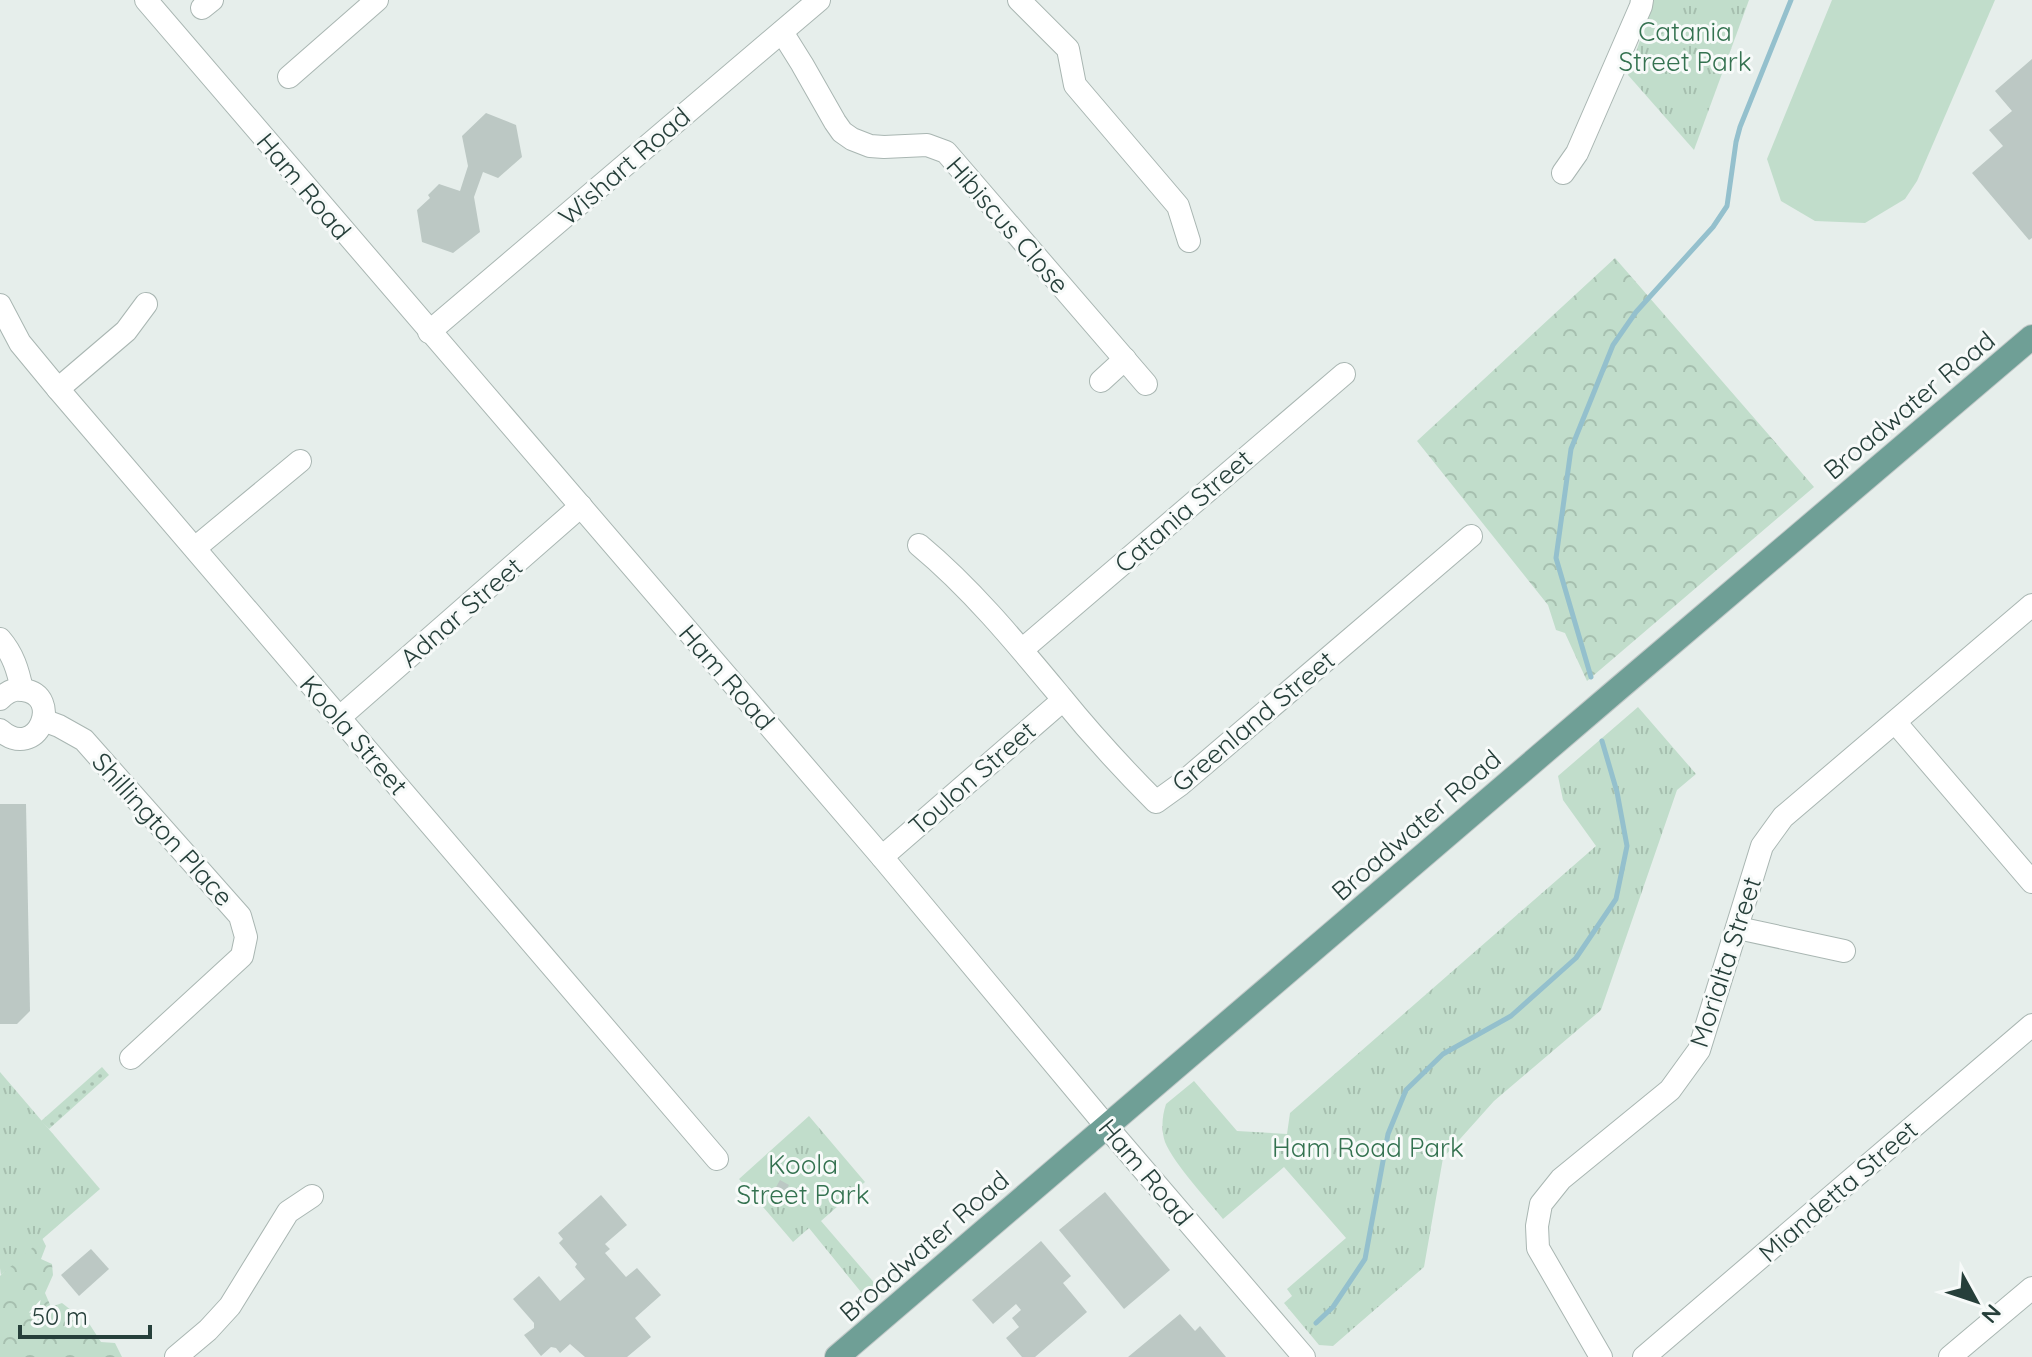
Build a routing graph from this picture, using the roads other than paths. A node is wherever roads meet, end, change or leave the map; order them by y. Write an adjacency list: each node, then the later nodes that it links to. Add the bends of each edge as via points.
1 (146, 0): 12 (street, Ham Road)
2 (377, 0): 7 (street)
3 (819, 0): 6 (street, Wishart Road)
4 (1019, 0): 9 (street, via 1068,49 1075,85 1178,206)
5 (1642, 0): 8 (street, via 1577,153)
6 (782, 32): 12 (street, Wishart Road); 14 (street, Hibiscus Close, via 842,132 870,146 927,145 946,152)
7 (289, 77)
8 (1563, 173)
9 (1189, 241)
10 (146, 304): 18 (street, via 126,331)
11 (0, 305): 18 (street, Koola Street, via 20,343)
12 (429, 332): 20 (street, Ham Road)
13 (2032, 337): 40 (main road, Broadwater Road)
14 (1125, 359): 16 (street); 17 (street, Hibiscus Close)
15 (1344, 374): 26 (street, Catania Street)
16 (1101, 381)
17 (1146, 384)
18 (58, 389): 23 (street, Koola Street)
19 (300, 461): 23 (street)
20 (581, 506): 30 (street, Adnar Street); 34 (street, Ham Road)
21 (1471, 536): 29 (street, Greenland Street, via 1156,802)
22 (919, 545): 26 (street, Greenland Street)
23 (195, 548): 30 (street, Koola Street)
24 (2032, 605): 32 (street, Morialta Street)
25 (0, 639): 27 (street, via 17,667)
26 (1023, 649): 29 (street, Greenland Street)
27 (22, 690): 28 (street); 31 (street, via 40,700)
28 (0, 699)
29 (1063, 700): 34 (street, Toulon Street)
30 (340, 717): 41 (street, Koola Street)
31 (43, 720): 33 (street, via 27,738 11,738); 39 (street, Shillington Place, via 84,740 240,916 246,937 242,956)
32 (1895, 722): 35 (street); 36 (street, Morialta Street, via 1783,817 1762,846)
33 (0, 730)
34 (882, 857): 40 (street, Ham Road)
35 (2028, 869)
36 (1738, 928): 37 (street); 47 (street, Morialta Street, via 1699,1050 1670,1090 1561,1179 1541,1204 1538,1248)
37 (1844, 951)
38 (2032, 1025): 48 (street, Miandetta Street)
39 (131, 1058)
40 (1107, 1127): 45 (main road, Broadwater Road); 46 (street, Ham Road)
41 (717, 1159)
42 (312, 1196): 44 (street, via 288,1212 230,1306)
43 (2032, 1288): 49 (street)
44 (176, 1357)
45 (837, 1357)
46 (1304, 1357)
47 (1601, 1357)
48 (1644, 1357)
49 (1950, 1357)

